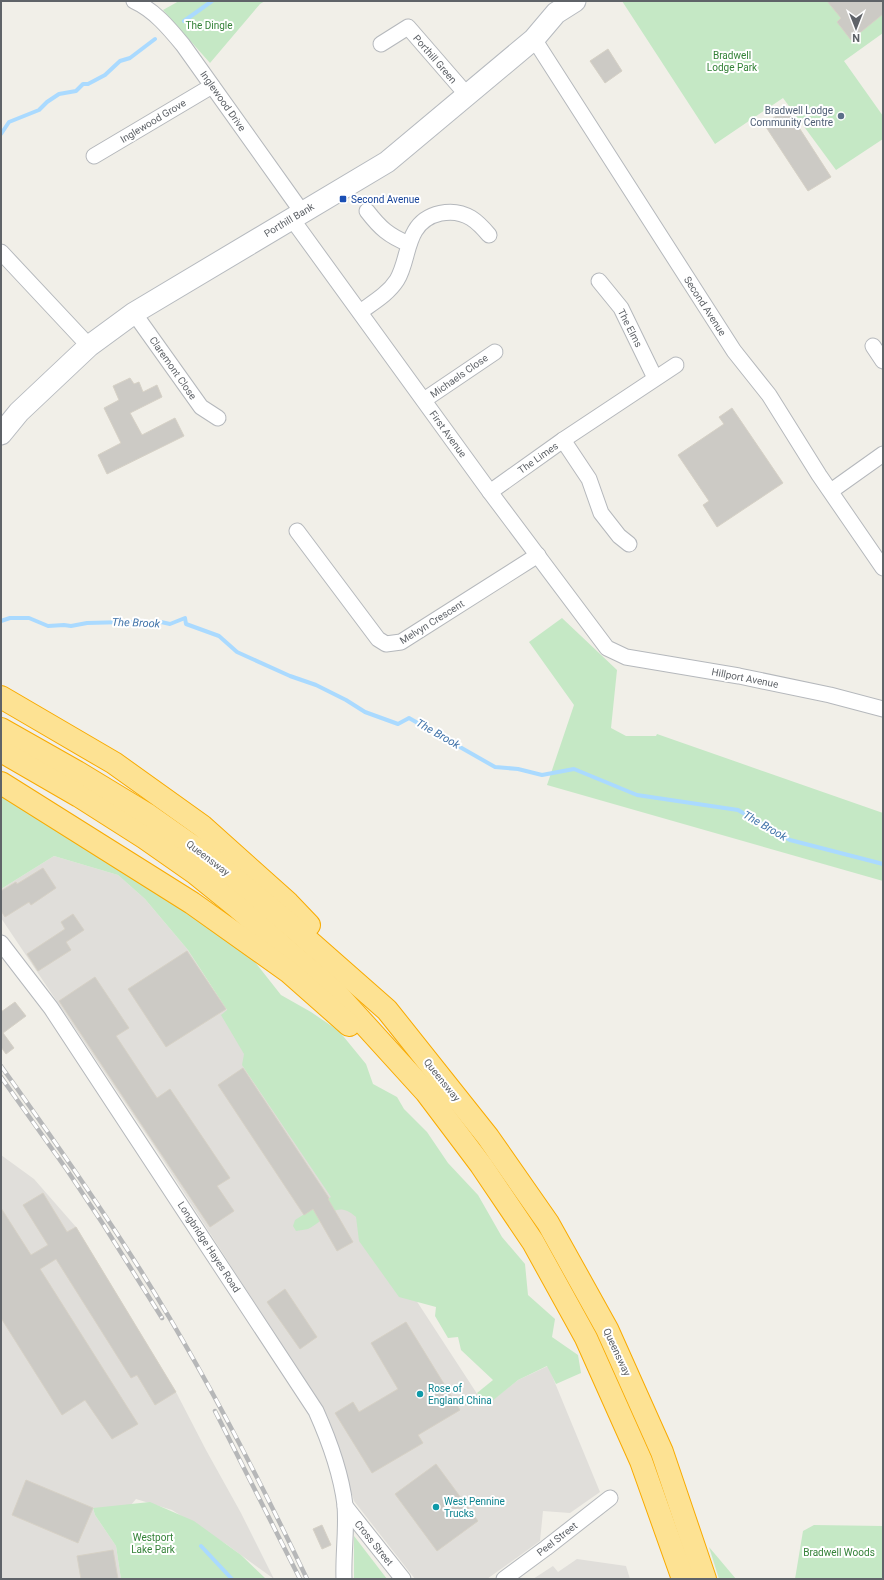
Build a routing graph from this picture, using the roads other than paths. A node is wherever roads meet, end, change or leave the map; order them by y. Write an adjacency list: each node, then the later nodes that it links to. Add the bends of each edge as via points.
1 (134, 1): 5 (street, Inglewood Drive, via 165,24)
2 (575, 1): 3 (main road, Porthill Bank, via 556,14)
3 (534, 39): 6 (main road, Porthill Bank); 27 (street, Second Avenue, via 734,351 769,395)
4 (381, 44): 6 (street, Porthill Green, via 408,27)
5 (212, 86): 7 (street, Inglewood Grove); 9 (street, Inglewood Drive)
6 (467, 95): 9 (main road, Porthill Bank, via 387,162)
7 (94, 156)
8 (367, 210): 11 (street, via 377,225 388,234)
9 (297, 215): 14 (street, First Avenue); 15 (main road, Porthill Bank)
10 (490, 235): 11 (street, via 471,218 460,213 447,212 433,215 423,221 415,230)
11 (409, 244): 14 (street, via 398,278 389,290)
12 (1, 252): 16 (street)
13 (599, 281): 21 (street, The Elms, via 621,308)
14 (360, 312): 22 (street, First Avenue)
15 (134, 313): 16 (main road, Porthill Bank); 23 (street, Claremont Close, via 201,407)
16 (89, 346): 24 (main road, Porthill Bank, via 13,418)
17 (873, 346): 19 (street)
18 (494, 352): 22 (street, Michaels Close)
19 (883, 361)
20 (676, 364): 21 (street)
21 (655, 378): 25 (street)
22 (424, 400): 28 (street, First Avenue)
23 (218, 418)
24 (1, 434)
25 (563, 440): 28 (street, The Limes); 30 (street, The Limes, via 589,479 601,514)
26 (883, 454): 27 (street)
27 (831, 491): 32 (street, Second Avenue)
28 (490, 492): 31 (street, First Avenue)
29 (297, 531): 31 (street, Melvyn Crescent, via 378,639 386,644 401,642)
30 (629, 544)
31 (538, 555): 33 (street, First Avenue)
32 (883, 568)
33 (607, 648): 35 (street, Hillport Avenue, via 626,657 746,678)
34 (1, 697): 40 (highway, via 114,763 202,826 288,903)
35 (883, 709)
36 (1, 729): 40 (highway, Queensway, via 148,815 212,860 295,928)
37 (1, 751): 41 (highway, Queensway, via 79,796 195,873 336,993)
38 (1, 783): 41 (highway, via 192,903 251,944 289,972)
39 (1, 943): 43 (street, Longbridge Hayes Road, via 51,1008 316,1411 327,1436)
40 (387, 1010): 48 (highway, Queensway, via 488,1137 548,1223 607,1329 662,1452)
41 (426, 1092): 47 (highway, Queensway, via 481,1165 533,1242 586,1338 641,1461)
42 (610, 1498): 46 (street, Peel Street)
43 (345, 1506): 44 (street, Longbridge Hayes Road); 45 (street, Cross Street)
44 (344, 1579)
45 (403, 1579)
46 (504, 1579)
47 (682, 1579)
48 (706, 1579)

